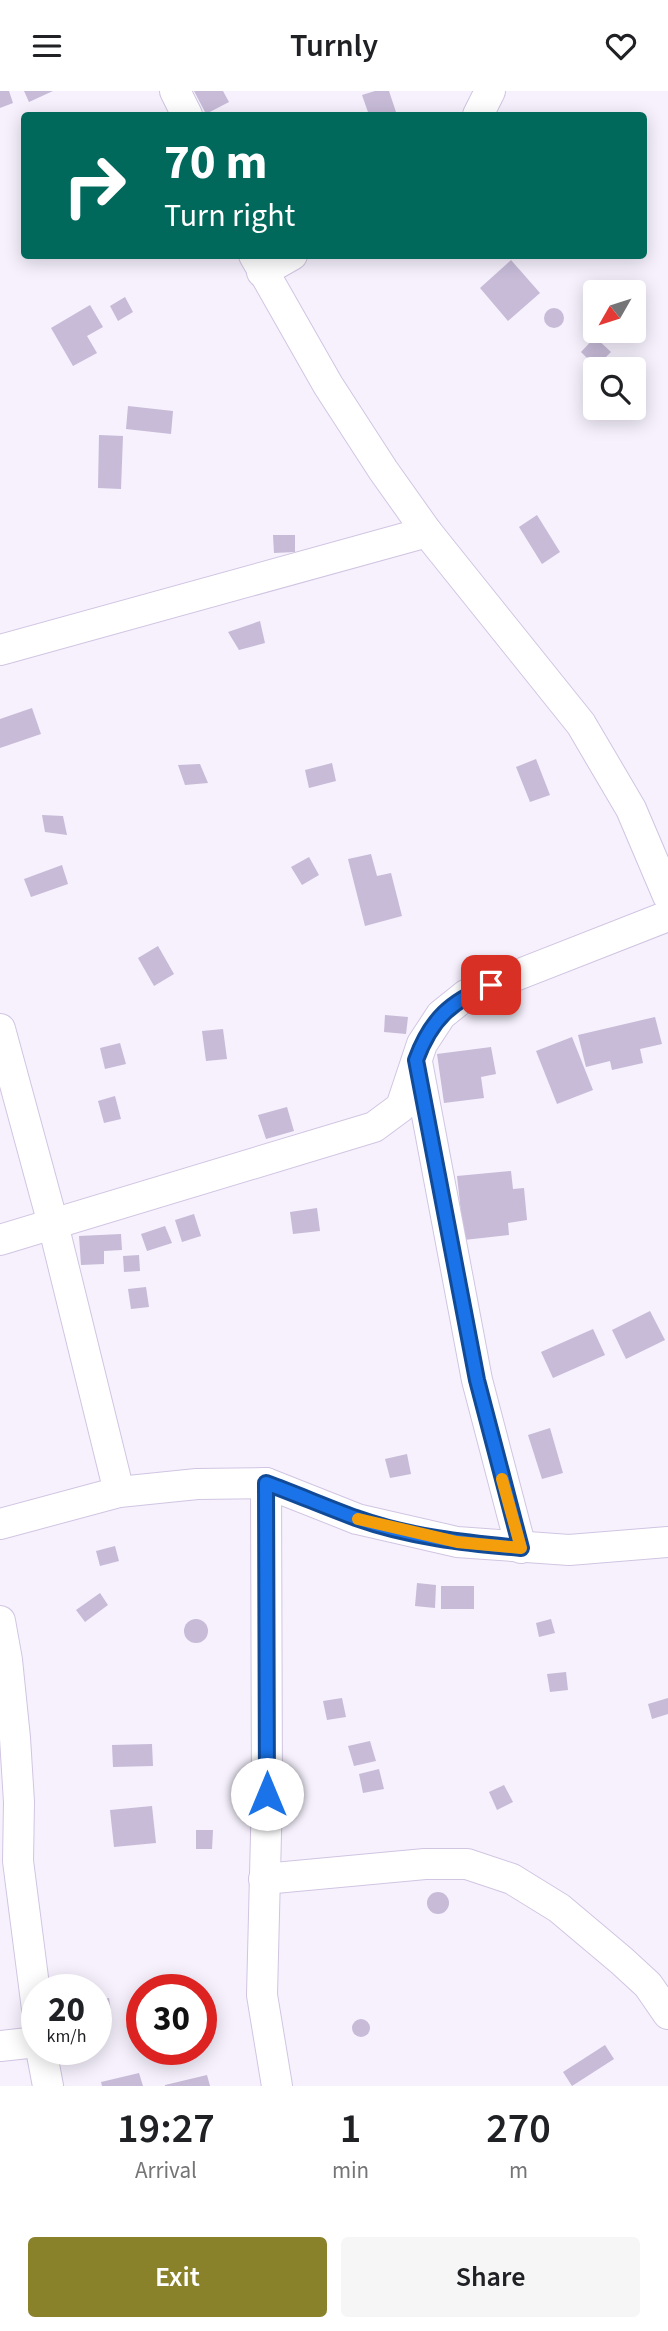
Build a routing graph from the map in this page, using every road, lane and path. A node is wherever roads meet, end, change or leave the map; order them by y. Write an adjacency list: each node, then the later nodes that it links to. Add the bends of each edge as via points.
1 (175, 91): 3 (street)
2 (490, 91): 4 (street)
3 (186, 112)
4 (480, 112)
5 (277, 259): 6 (street)
6 (258, 264): 7 (street, via 328,385)
7 (427, 532): 8 (street); 9 (street, via 581,724 631,809)
8 (0, 650)
9 (668, 896)
10 (668, 916): 12 (street, via 466,995 441,1015)
11 (0, 1029): 13 (street)
12 (416, 1060): 13 (street, via 401,1107 374,1127); 19 (street, via 477,1380)
13 (53, 1223): 14 (street); 16 (street)
14 (0, 1240)
15 (266, 1483): 16 (street); 19 (street, via 399,1531); 21 (street)
16 (119, 1492): 17 (street)
17 (0, 1524)
18 (668, 1542): 19 (street, via 569,1550)
19 (521, 1548)
20 (0, 1621): 22 (street, via 15,1738 18,1861)
21 (264, 1879): 23 (street, via 467,1864 512,1879 559,1907 622,1961 648,1985); 28 (street, via 262,1995)
22 (33, 1974)
23 (668, 2014)
24 (21, 2044): 25 (street)
25 (0, 2046)
26 (44, 2065): 27 (street)
27 (48, 2086)
28 (277, 2086)

